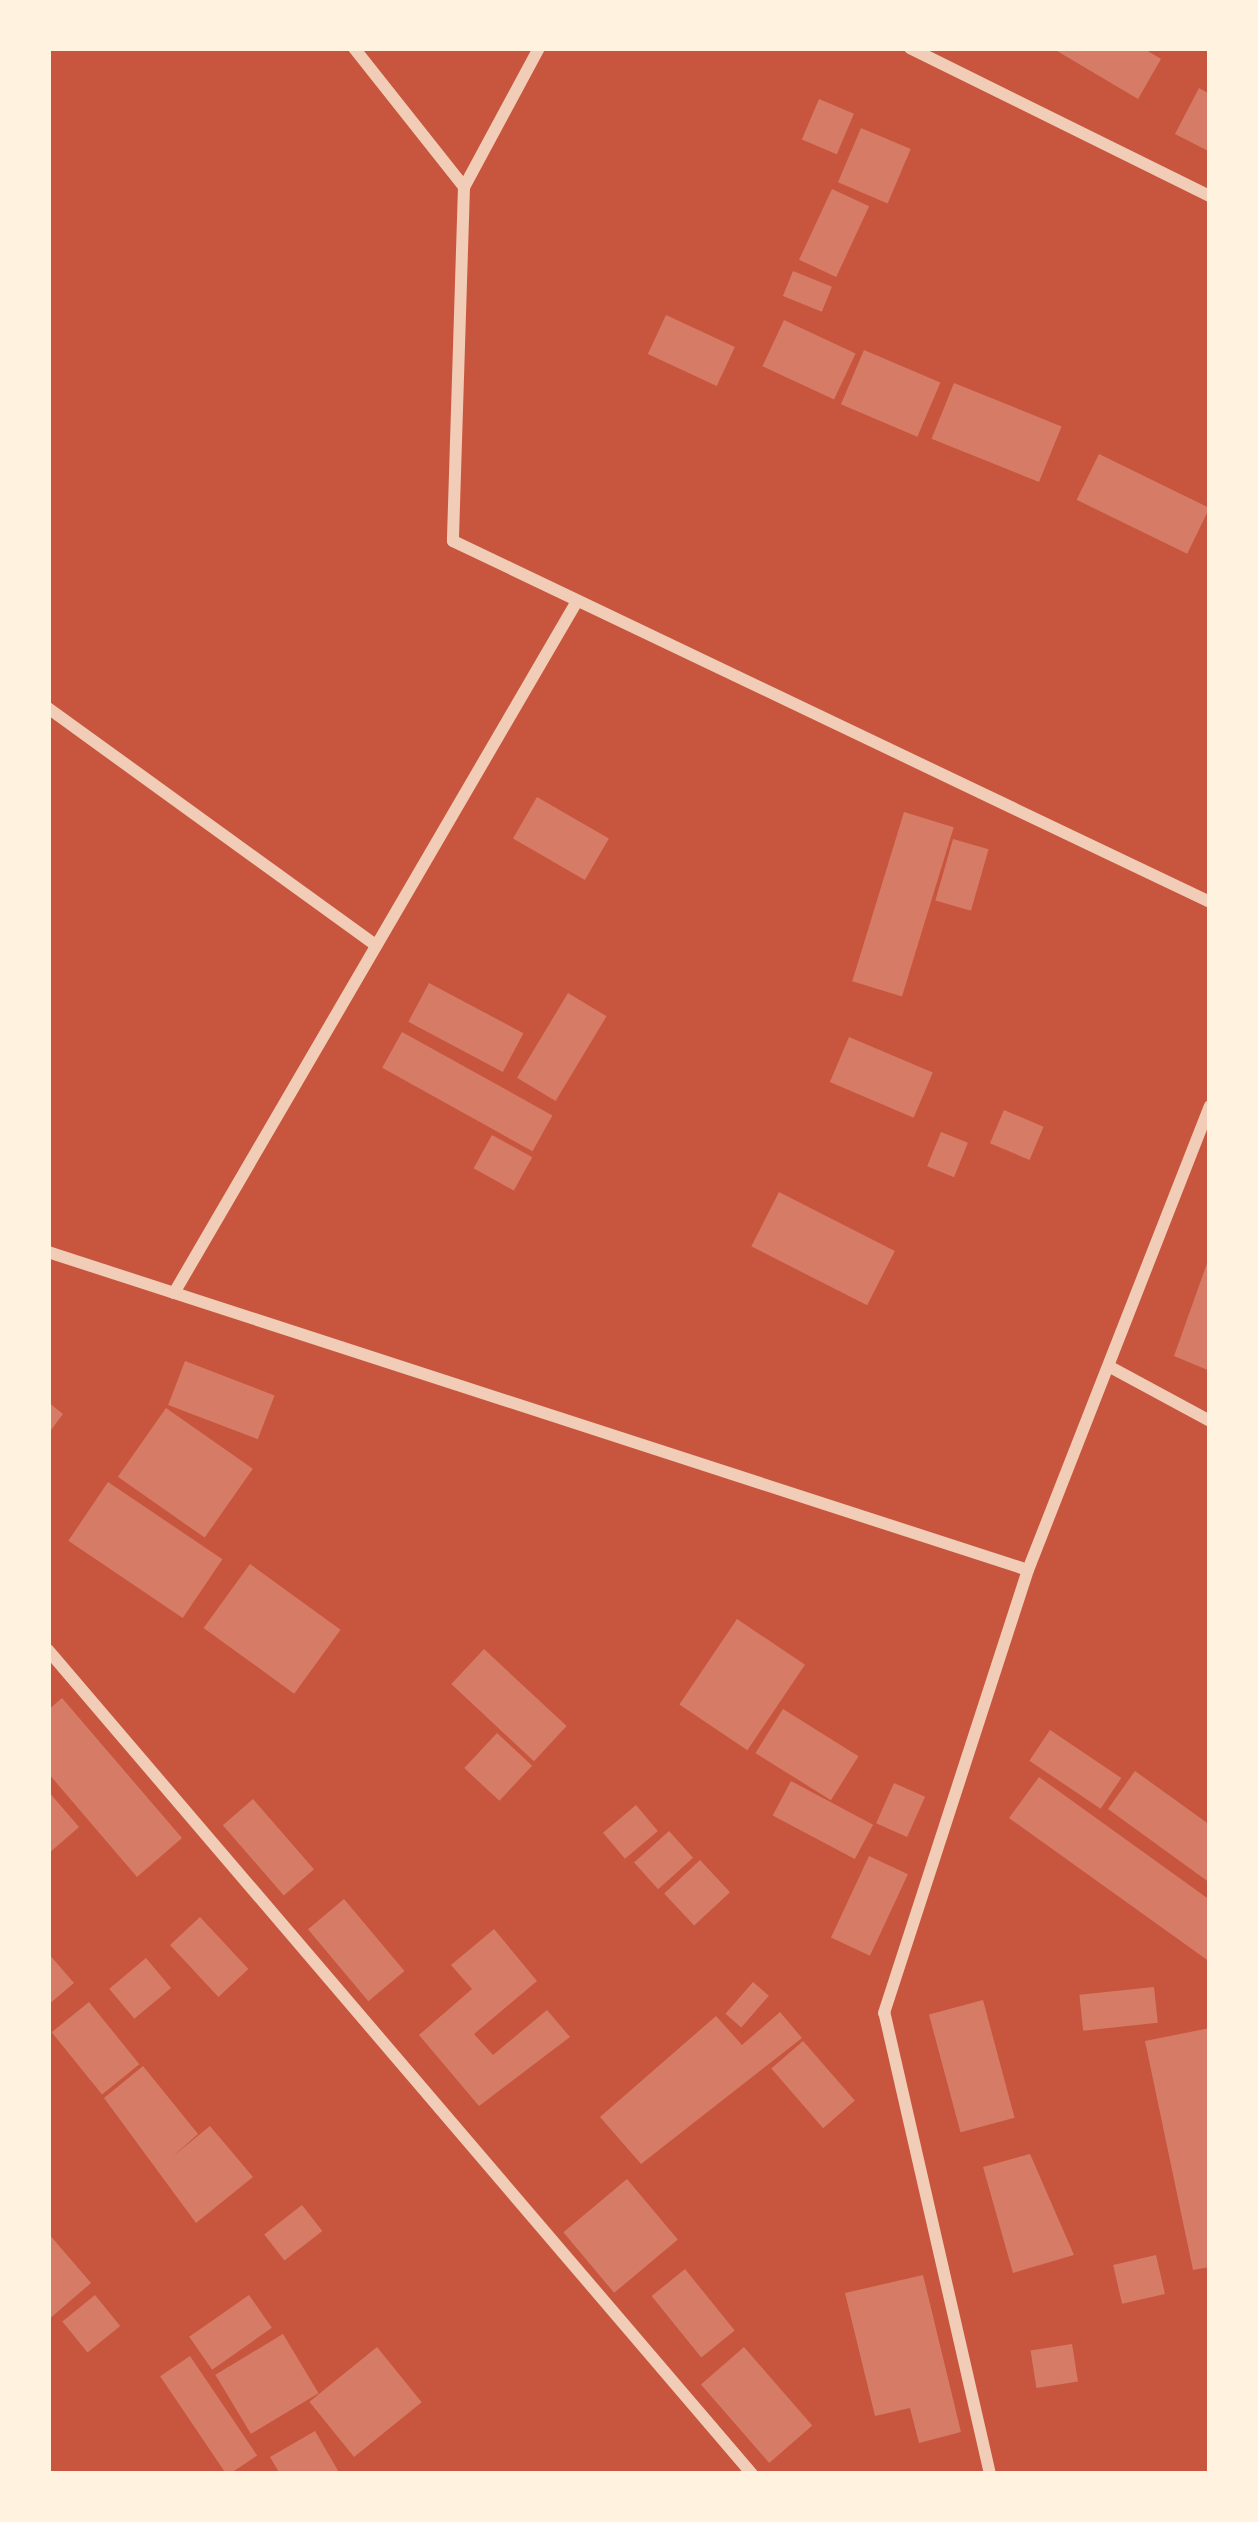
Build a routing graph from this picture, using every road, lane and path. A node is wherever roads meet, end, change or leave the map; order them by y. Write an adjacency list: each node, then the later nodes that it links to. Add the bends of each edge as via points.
1 (354, 48): 4 (street)
2 (539, 48): 4 (street)
3 (910, 48): 5 (street)
4 (464, 187): 6 (street, via 453,542)
5 (1210, 196)
6 (577, 601): 8 (street); 9 (street)
7 (48, 708): 9 (street)
8 (1210, 902)
9 (376, 945): 12 (street)
10 (1210, 1106): 13 (street)
11 (48, 1252): 12 (street)
12 (174, 1293): 15 (street)
13 (1112, 1368): 14 (street); 15 (street)
14 (1210, 1421)
15 (1028, 1570): 18 (street, via 884,2013)
16 (48, 1650): 17 (street)
17 (752, 2474)
18 (990, 2474)

